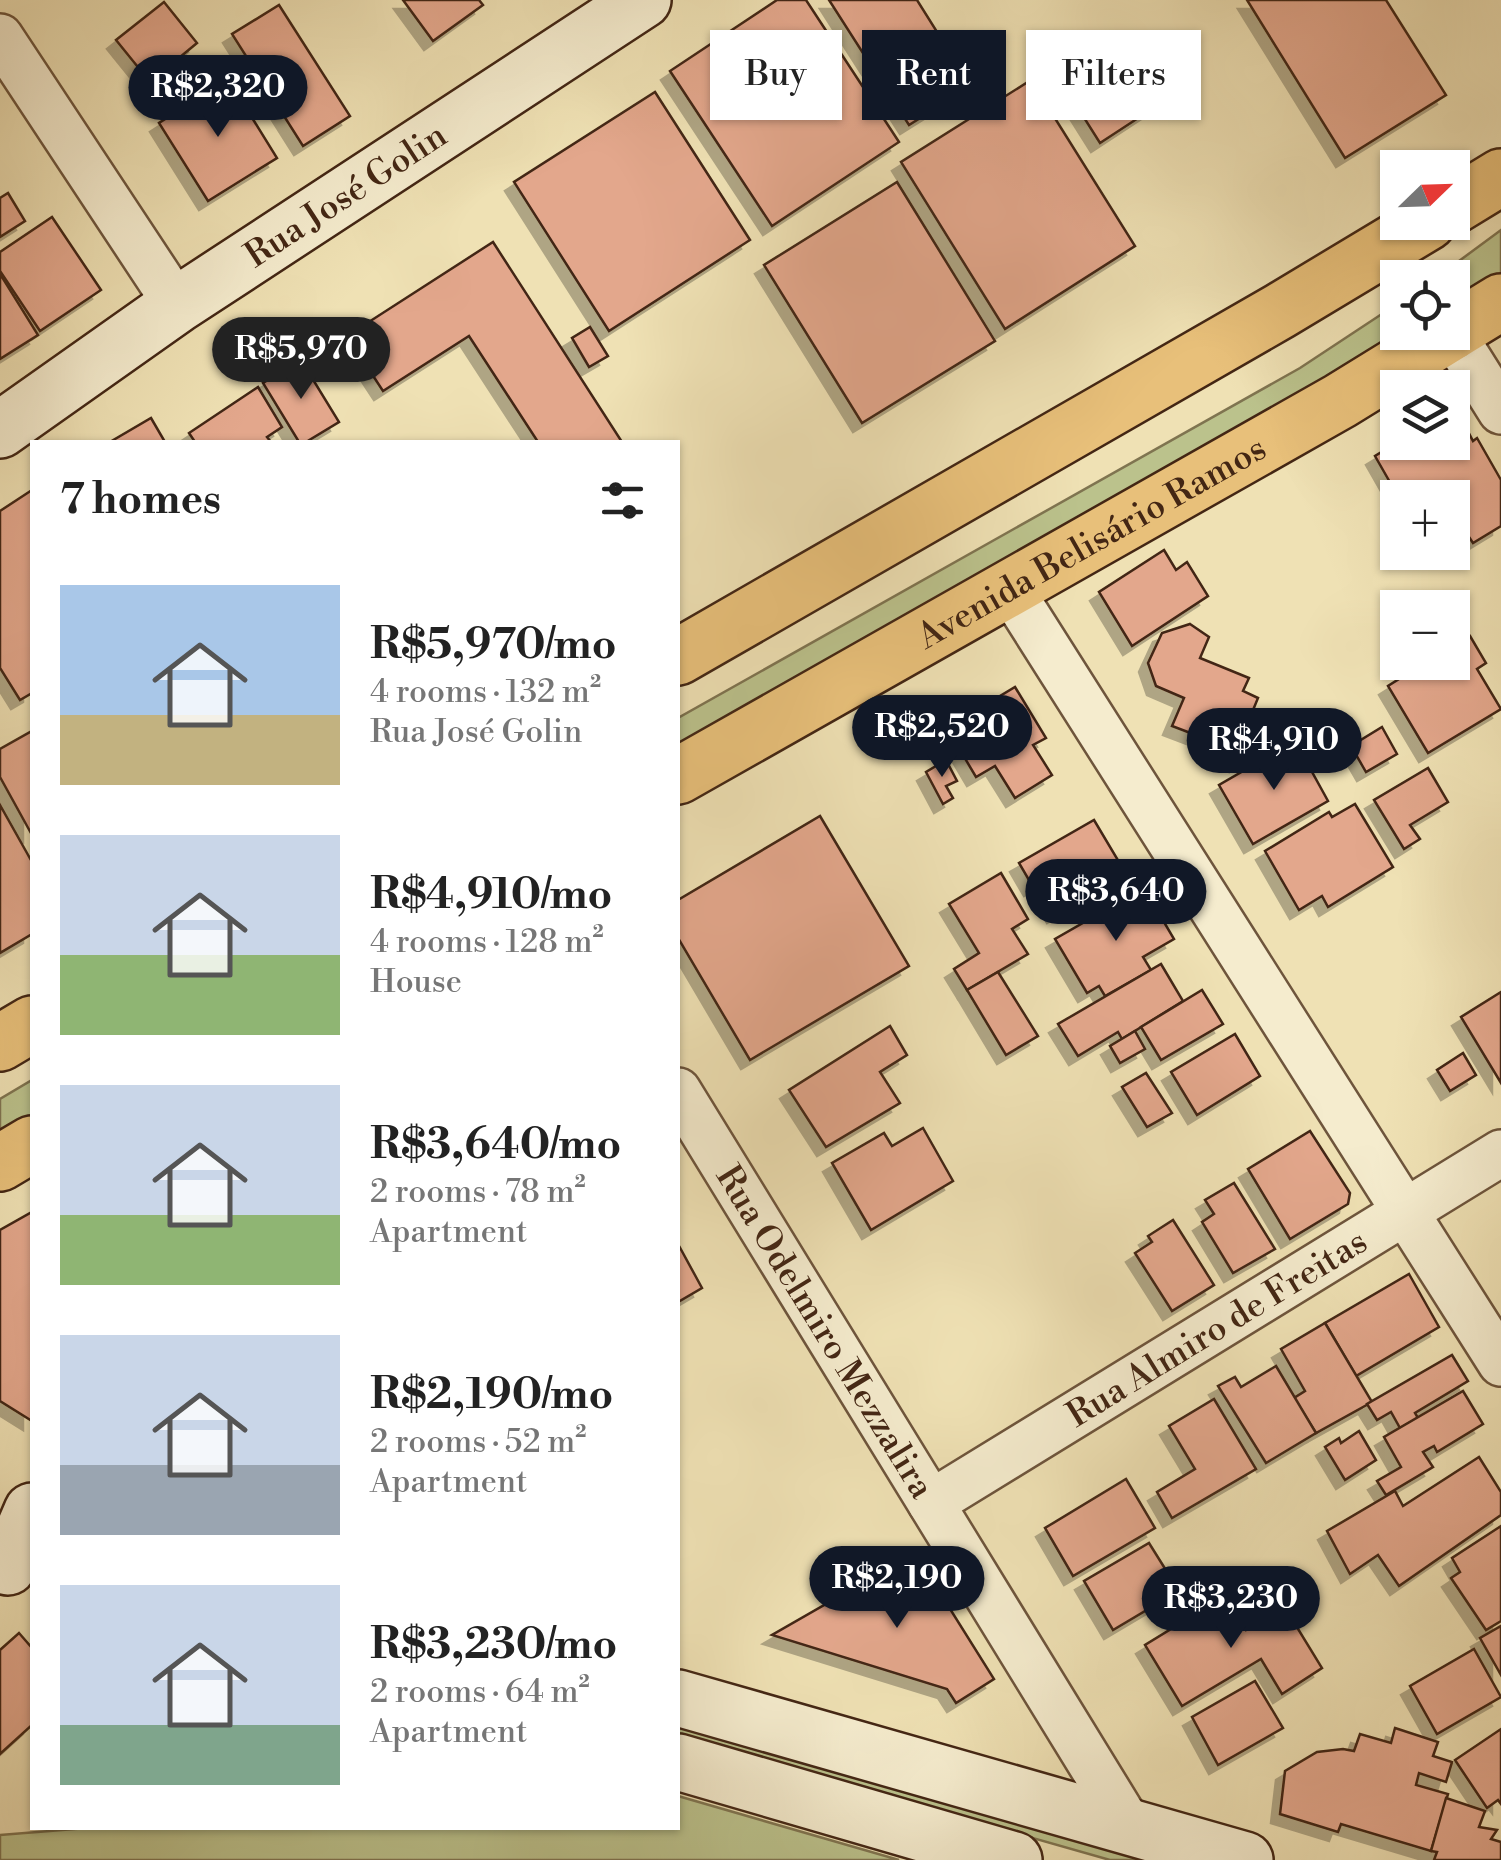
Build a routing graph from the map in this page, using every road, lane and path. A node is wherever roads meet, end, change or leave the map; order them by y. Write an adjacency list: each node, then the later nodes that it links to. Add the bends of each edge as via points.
1 (643, 0): 7 (main road, Rua José Golin)
2 (0, 37): 7 (street)
3 (1501, 177): 4 (main road)
4 (1470, 196)
5 (1398, 240): 14 (main road)
6 (1501, 302): 8 (main road, Avenida Belisário Ramos)
7 (177, 305): 12 (main road, Rua José Golin)
8 (1470, 321)
9 (1423, 350): 13 (main road, Avenida Belisário Ramos)
10 (1463, 350): 11 (street)
11 (1501, 411)
12 (0, 430)
13 (1010, 589): 15 (main road, Avenida Belisário Ramos); 22 (street)
14 (680, 655)
15 (680, 775)
16 (30, 1025): 17 (main road)
17 (0, 1043)
18 (680, 1094): 25 (street, Rua Odelmiro Mezzalira)
19 (30, 1145): 21 (main road)
20 (1501, 1153): 22 (street, Rua Almiro de Freitas)
21 (0, 1163)
22 (1406, 1212): 23 (street); 25 (street, Rua Almiro de Freitas)
23 (1501, 1362)
24 (0, 1500): 26 (main road)
25 (931, 1504): 31 (street, Rua Odelmiro Mezzalira)
26 (30, 1510)
27 (30, 1517): 28 (main road)
28 (14, 1569)
29 (680, 1699): 31 (main road)
30 (680, 1763): 32 (main road)
31 (1130, 1829): 33 (main road)
32 (1014, 1860)
33 (1245, 1860)

